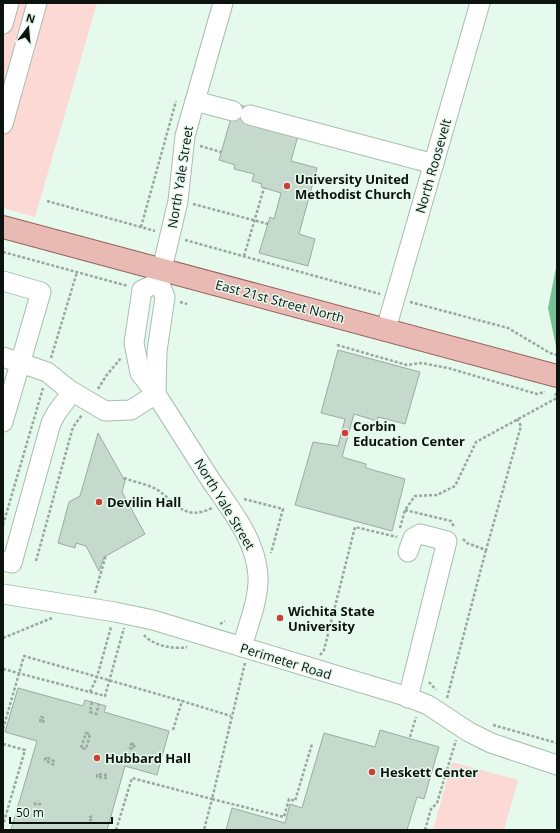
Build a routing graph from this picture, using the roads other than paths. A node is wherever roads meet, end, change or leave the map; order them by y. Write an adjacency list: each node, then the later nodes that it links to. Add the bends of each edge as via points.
1 (9, 3): 5 (street)
2 (37, 3): 7 (street)
3 (224, 3): 6 (street, North Yale Street)
4 (480, 3): 8 (street, North Roosevelt)
5 (3, 24)
6 (195, 101): 8 (street); 10 (street, North Yale Street, via 185,136 178,201)
7 (3, 124)
8 (434, 164): 12 (street, North Roosevelt)
9 (3, 227): 10 (main road, East 21st Street North)
10 (161, 276): 12 (main road, East 21st Street North); 16 (street, North Yale Street, via 142,290 134,343 140,373)
11 (3, 281): 13 (street, via 41,292)
12 (386, 329): 14 (main road, East 21st Street North)
13 (12, 359): 15 (street, via 47,372); 17 (street)
14 (556, 389)
15 (72, 392): 16 (street, via 105,411 131,410); 19 (street, via 51,423 12,563)
16 (156, 394): 21 (street, North Yale Street, via 244,530 255,555 258,577)
17 (3, 422)
18 (408, 552): 22 (street, via 413,538 420,534 447,541)
19 (3, 561)
20 (3, 594): 21 (street, Perimeter Road, via 153,620)
21 (244, 654): 22 (street, Perimeter Road)
22 (408, 698): 23 (street, Perimeter Road, via 428,705 462,728 491,743)
23 (557, 765)

